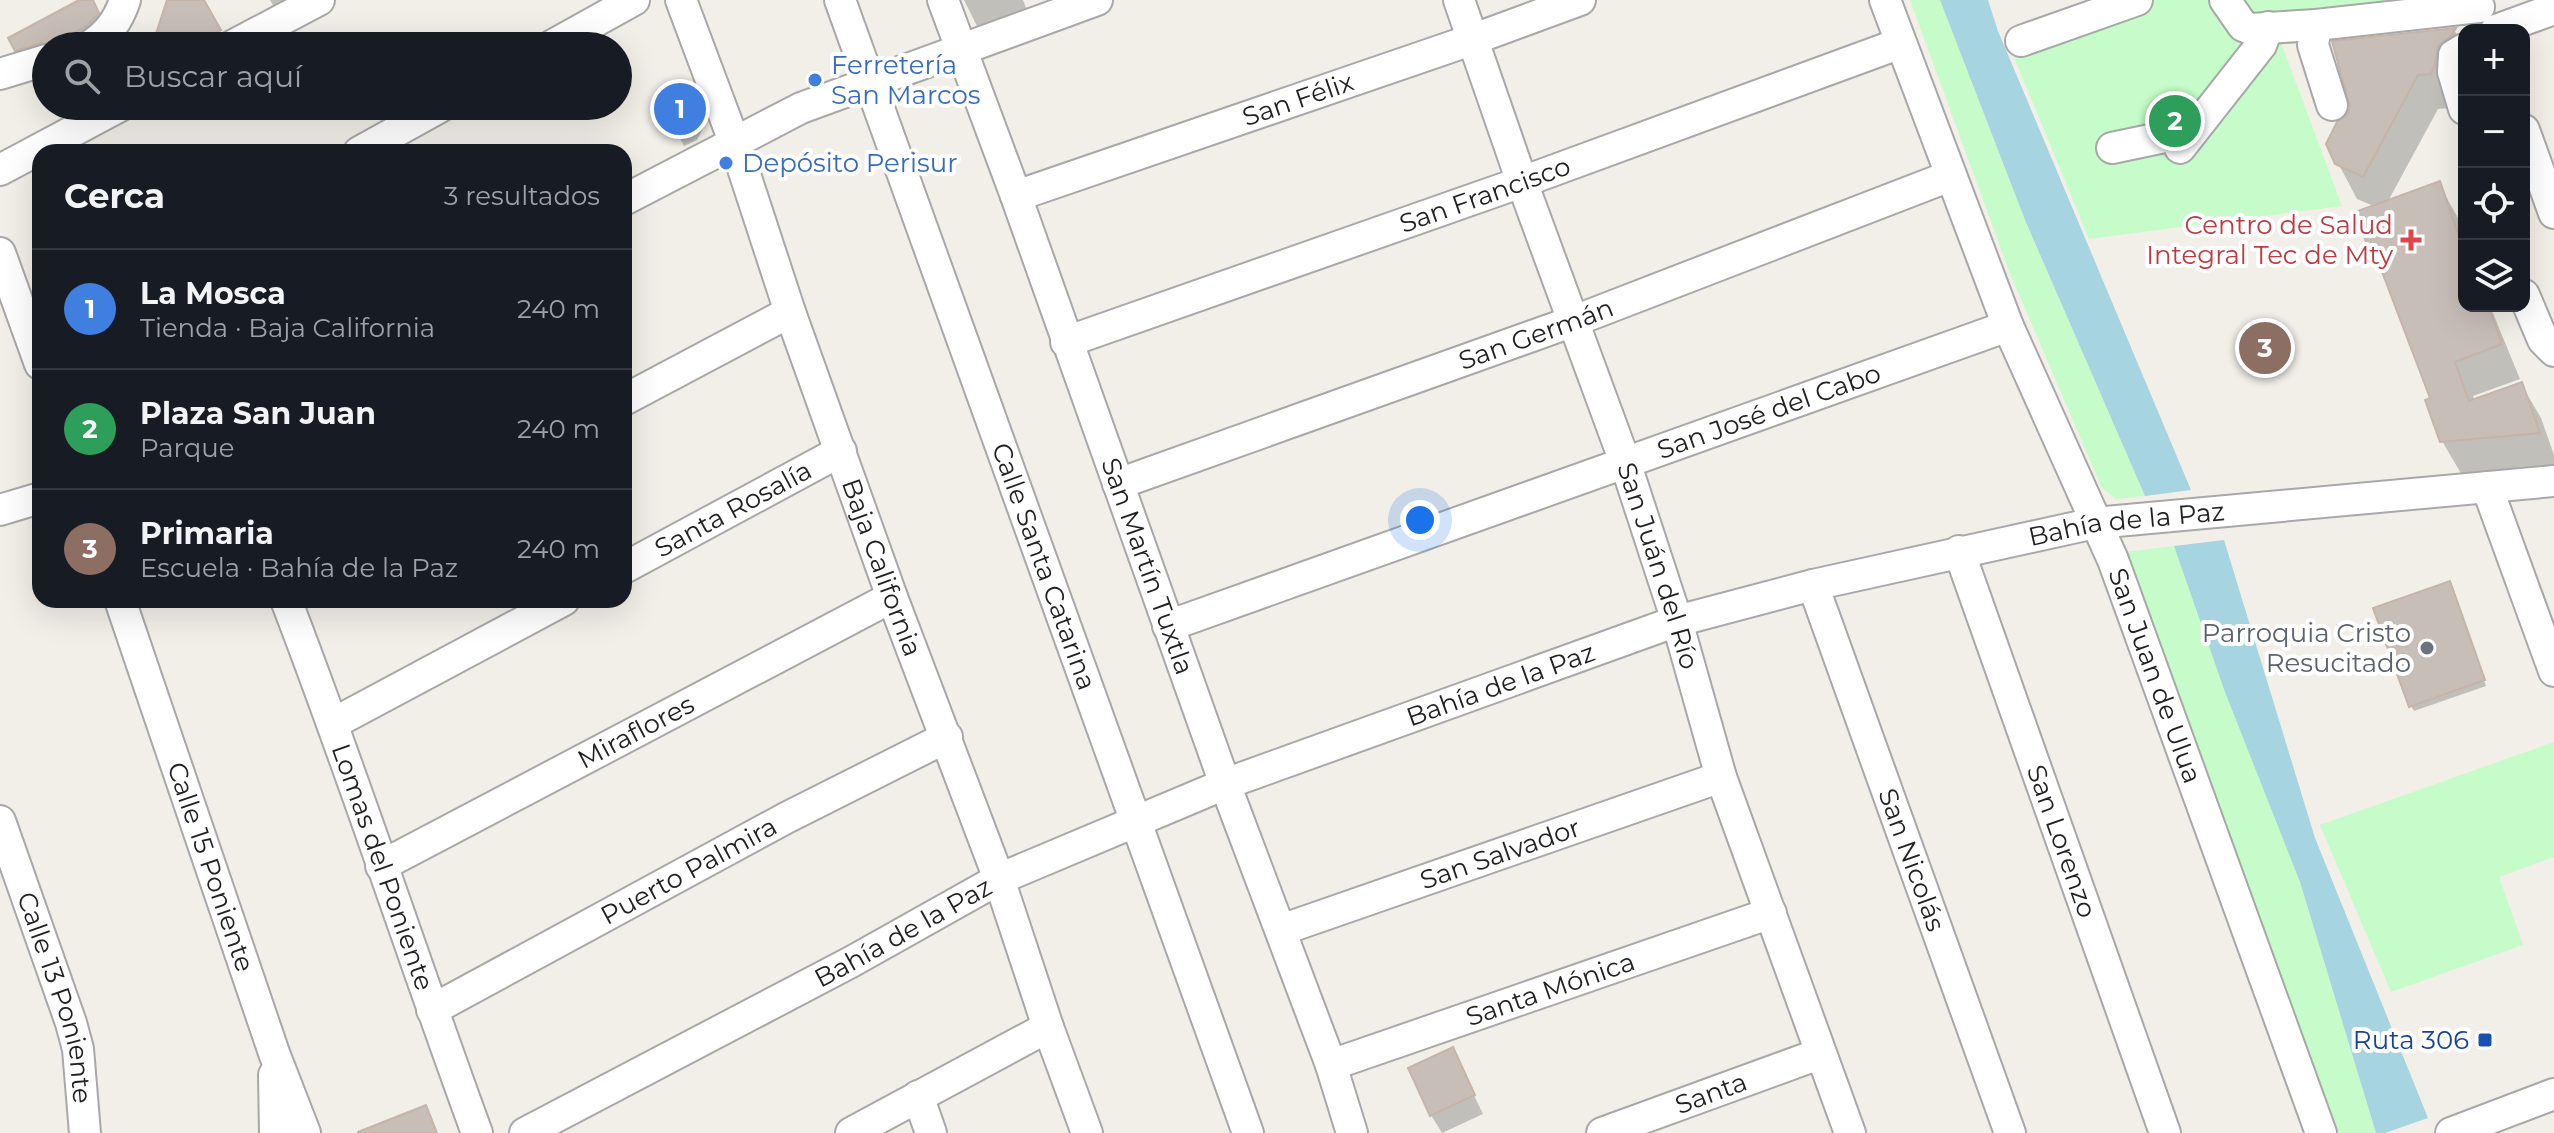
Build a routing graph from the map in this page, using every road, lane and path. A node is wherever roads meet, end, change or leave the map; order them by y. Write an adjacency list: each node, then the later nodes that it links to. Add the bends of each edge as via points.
1 (125, 0): 18 (street)
2 (319, 0): 19 (street)
3 (634, 0): 20 (street)
4 (681, 0): 36 (street, Baja California)
5 (840, 0): 28 (street, Calle Santa Catarina)
6 (943, 0): 24 (street, San Martín Tuxtla)
7 (1097, 0): 24 (street)
8 (1459, 0): 21 (street, San Juán del Río)
9 (1580, 0): 21 (street, San Félix)
10 (1885, 0): 23 (street, San Juan de Ulua)
11 (2137, 0): 22 (street)
12 (2225, 0): 15 (street, via 2243,26)
13 (2554, 9): 16 (street)
14 (2364, 10): 16 (street); 17 (street)
15 (2279, 18): 17 (street); 37 (street, via 2187,140)
16 (2485, 18)
17 (2316, 25): 30 (street, via 2313,45)
18 (109, 32)
19 (258, 32)
20 (576, 32)
21 (1474, 39): 42 (street, San Juán del Río); 44 (street, San Félix)
22 (2021, 41)
23 (1901, 43): 41 (street, San Juan de Ulua); 42 (street, San Francisco)
24 (960, 48): 28 (street); 44 (street, San Martín Tuxtla)
25 (2458, 55): 29 (street, via 2453,72)
26 (32, 62): 27 (street)
27 (2, 67)
28 (871, 83): 36 (street, via 801,108); 78 (street, Calle Santa Catarina)
29 (2458, 89)
30 (2332, 105)
31 (94, 120): 34 (street)
32 (417, 120): 35 (street)
33 (2530, 141): 40 (street)
34 (49, 144)
35 (373, 144)
36 (735, 144): 43 (street); 47 (street, Baja California)
37 (2112, 148)
38 (32, 153): 39 (street)
39 (0, 170)
40 (2547, 171): 45 (street)
41 (1950, 176): 50 (street, San Germán); 51 (street, San Juan de Ulua)
42 (1522, 182): 50 (street, San Juán del Río); 52 (street, San Francisco)
43 (632, 196)
44 (1016, 196): 52 (street, San Martín Tuxtla)
45 (2554, 213)
46 (0, 253): 49 (street)
47 (790, 312): 54 (street); 55 (street, Baja California)
48 (2537, 312): 53 (street, via 2543,340)
49 (32, 320)
50 (1574, 321): 56 (street, San Juán del Río); 58 (street, San Germán)
51 (2008, 326): 56 (street, San José del Cabo); 62 (street, San Juan de Ulua)
52 (1066, 342): 58 (street, San Martín Tuxtla)
53 (2554, 351)
54 (632, 396)
55 (841, 451): 64 (street, Santa Rosalía); 66 (street, Baja California)
56 (1625, 462): 70 (street, San Juán del Río); 71 (street, San José del Cabo)
57 (2554, 481): 59 (street, Bahía de la Paz)
58 (1118, 484): 71 (street, San Martín Tuxtla)
59 (2487, 487): 62 (street, Bahía de la Paz); 72 (street)
60 (32, 500): 61 (street)
61 (0, 510)
62 (2095, 523): 63 (street, Bahía de la Paz); 104 (street, San Juan de Ulua, via 2113,560)
63 (1959, 551): 65 (street, Bahía de la Paz); 103 (street, San Lorenzo)
64 (632, 564)
65 (1813, 585): 70 (street, Bahía de la Paz); 102 (street, San Nicolás)
66 (892, 597): 74 (street, Baja California); 79 (street, Miraflores)
67 (123, 608): 85 (street, Calle 15 Poniente)
68 (289, 608): 73 (street, Lomas del Poniente)
69 (549, 608): 73 (street)
70 (1677, 621): 75 (street, San Juán del Río); 76 (street, Bahía de la Paz)
71 (1168, 626): 76 (street, San Martín Tuxtla)
72 (2554, 671)
73 (334, 723): 79 (street, Lomas del Poniente)
74 (947, 737): 80 (street, Baja California); 83 (street, Puerto Palmira)
75 (1721, 777): 81 (street, San Juán del Río); 82 (street, San Salvador)
76 (1225, 784): 78 (street, Bahía de la Paz); 82 (street, San Martín Tuxtla)
77 (0, 821): 90 (street, Calle 13 Poniente, via 71,1023)
78 (1136, 822): 80 (street, Bahía de la Paz); 98 (street, Calle Santa Catarina)
79 (381, 866): 83 (street, Lomas del Poniente)
80 (999, 879): 84 (street, Baja California); 94 (street, Bahía de la Paz)
81 (1771, 913): 86 (street, San Juán del Río); 87 (street, Santa Mónica)
82 (1281, 930): 87 (street, San Martín Tuxtla)
83 (432, 1010): 93 (street, Lomas del Poniente)
84 (1048, 1027): 89 (street); 97 (street, Baja California)
85 (274, 1053): 91 (street); 92 (street, Calle 15 Poniente)
86 (1819, 1054): 100 (street, Santa); 101 (street, San Juán del Río)
87 (1331, 1065): 99 (street, San Martín Tuxtla)
88 (2554, 1094): 105 (street)
89 (918, 1096): 95 (street); 96 (street)
90 (85, 1133)
91 (275, 1133)
92 (305, 1133)
93 (477, 1133)
94 (525, 1133)
95 (851, 1133)
96 (931, 1133)
97 (1087, 1133)
98 (1248, 1133)
99 (1352, 1133)
100 (1602, 1133)
101 (1850, 1133)
102 (2010, 1133)
103 (2165, 1133)
104 (2321, 1133)
105 (2451, 1133)

